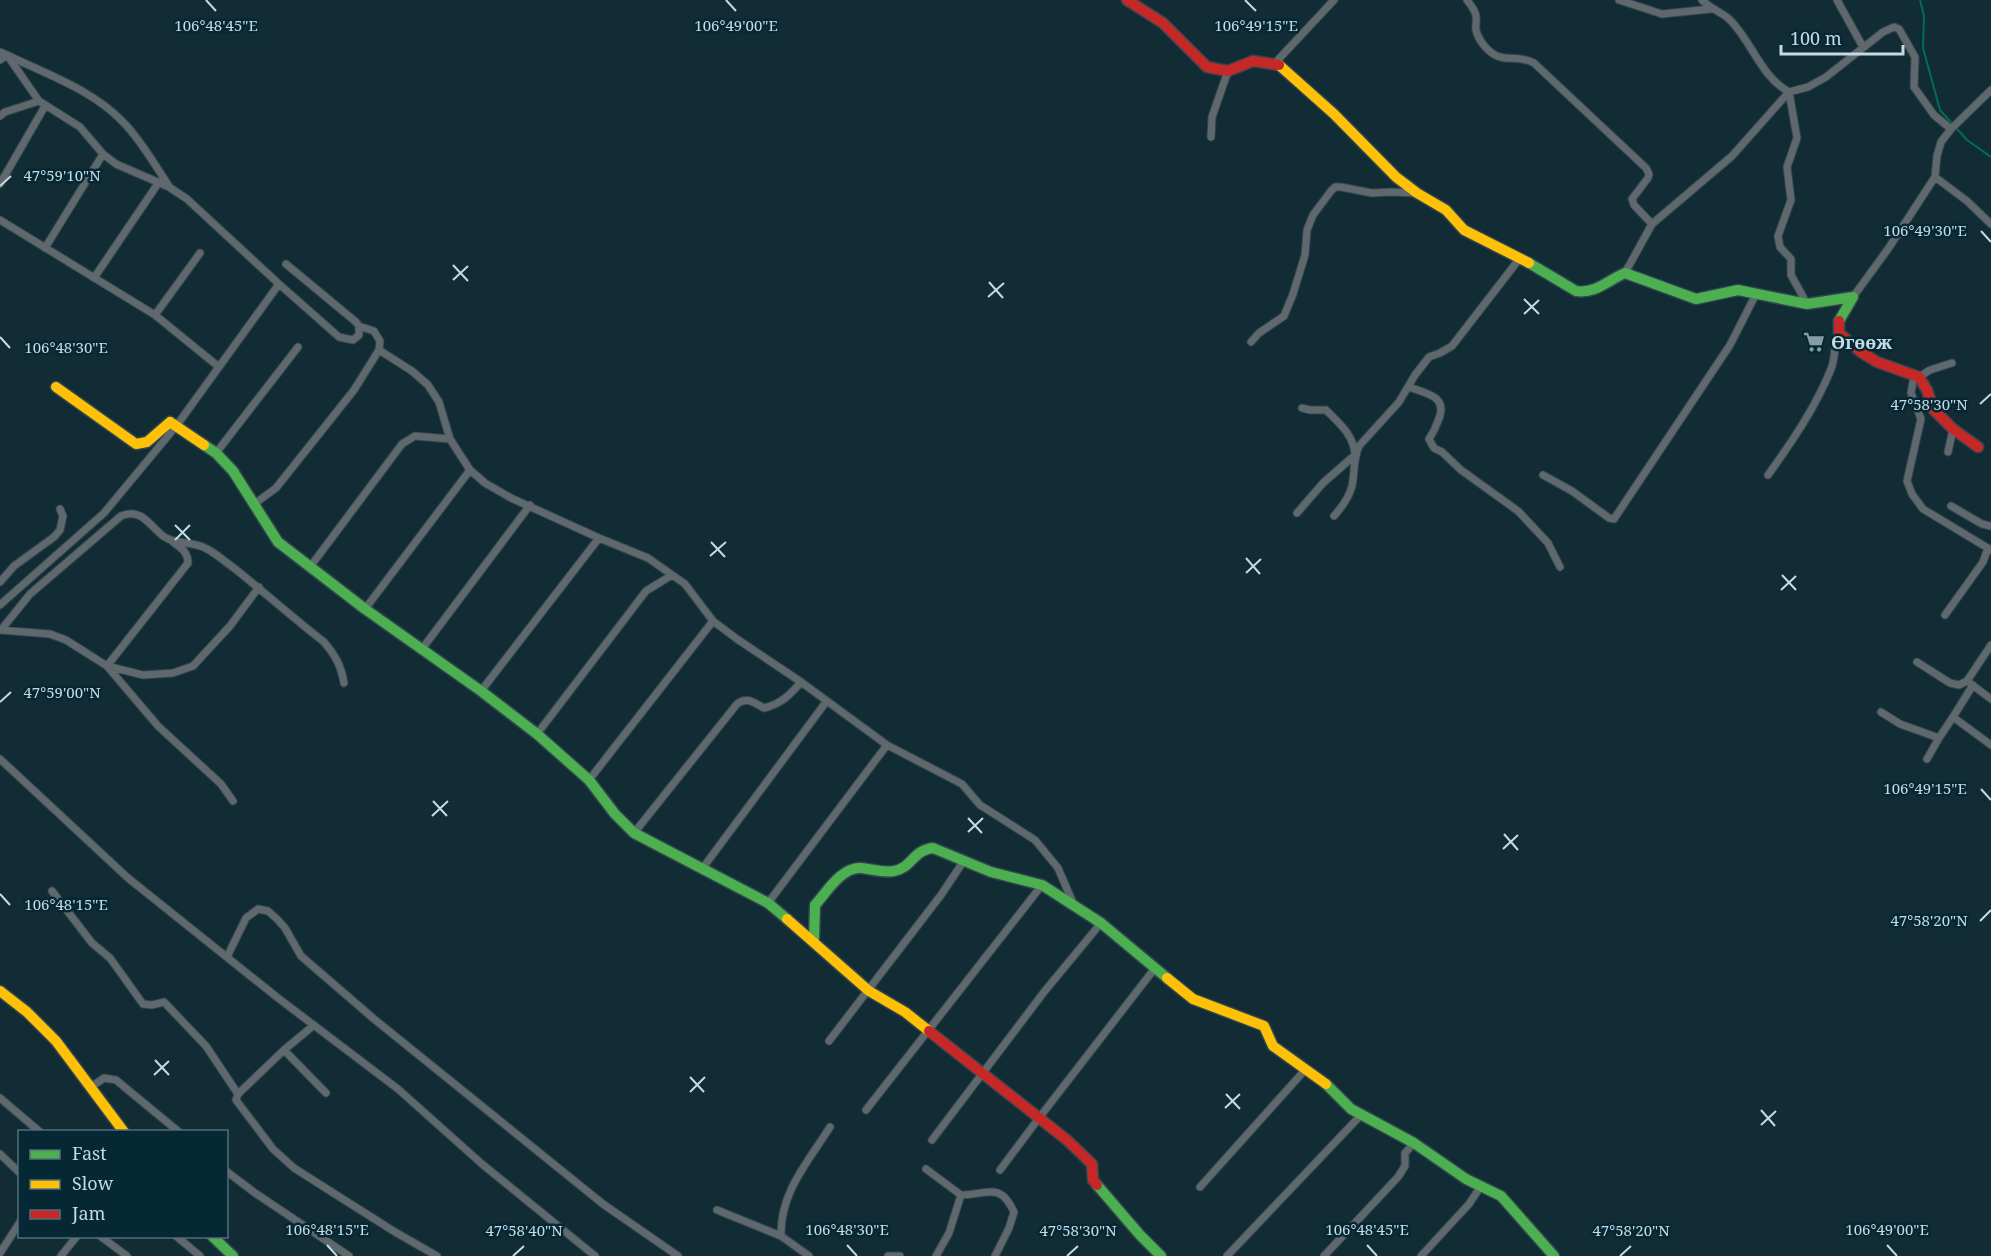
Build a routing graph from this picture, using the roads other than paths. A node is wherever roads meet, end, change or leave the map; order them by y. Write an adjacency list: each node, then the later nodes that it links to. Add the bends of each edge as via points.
1 (1127, 0): 12 (street, via 1163,23 1207,67)
2 (1334, 0): 11 (street)
3 (1467, 0): 26 (street, via 1477,18 1479,38 1487,48 1498,57 1524,58 1534,63 1646,168 1648,178 1632,199)
4 (1618, 0): 7 (street, via 1662,14)
5 (1702, 0): 7 (street)
6 (1837, 0): 8 (street)
7 (1711, 9): 14 (street, via 1728,18 1772,80)
8 (1863, 47): 14 (street, via 1826,77); 17 (street, via 1883,32 1899,29 1915,57 1914,87 1934,115)
9 (4, 53): 10 (street); 15 (street); 23 (street, via 109,109 133,135)
10 (0, 60)
11 (1275, 63): 12 (street, via 1253,61); 24 (street)
12 (1228, 71): 18 (street, via 1212,117)
13 (1991, 90): 17 (street)
14 (1789, 92): 26 (street, via 1732,156); 37 (street, via 1797,138 1787,167 1791,200 1778,236)
15 (42, 103): 16 (street); 19 (street, via 80,127); 22 (street)
16 (0, 116)
17 (1951, 129): 20 (street, via 1936,156)
18 (1211, 137)
19 (103, 154): 21 (street, via 116,164); 28 (street)
20 (1935, 177): 27 (street); 36 (street)
21 (159, 182): 23 (street); 33 (street)
22 (0, 184)
23 (169, 187): 34 (street)
24 (1417, 193): 30 (street, via 1446,210 1470,234); 41 (street, via 1372,194 1341,187 1331,190 1307,230 1305,255 1284,316)
25 (0, 220): 28 (street)
26 (1652, 224): 32 (street)
27 (1991, 224)
28 (45, 248): 33 (street)
29 (200, 253): 38 (street)
30 (1520, 258): 32 (street, via 1585,293); 48 (street, via 1452,346 1429,357)
31 (286, 264): 39 (street)
32 (1625, 273): 35 (street, via 1696,299 1738,290)
33 (94, 278): 38 (street)
34 (279, 284): 39 (street, via 339,337 353,340 359,336); 45 (street)
35 (1756, 294): 37 (street); 58 (street, via 1730,345 1614,519)
36 (1853, 297): 37 (street); 40 (street, via 1838,322)
37 (1807, 304)
38 (155, 315): 45 (street)
39 (359, 326): 43 (street, via 374,331)
40 (1839, 333): 46 (street, via 1877,362); 59 (street, via 1827,377)
41 (1251, 342)
42 (298, 346): 55 (street)
43 (380, 350): 52 (street, via 428,385 439,402); 60 (street, via 354,390 276,488)
44 (1952, 363): 46 (street)
45 (219, 367): 50 (street)
46 (1916, 376): 51 (street, via 1927,390 1933,409); 69 (street, via 1911,393 1921,420 1907,481 1912,494 1923,509)
47 (56, 387): 50 (street, via 136,444 149,442 168,422)
48 (1409, 387): 56 (street); 71 (street, via 1440,401 1441,414 1429,439 1434,448 1518,511 1548,543)
49 (1302, 408): 56 (street, via 1326,410 1348,434)
50 (177, 425): 55 (street); 75 (street, via 105,513)
51 (1953, 429): 53 (street); 54 (street)
52 (450, 439): 57 (street); 70 (street, via 415,436 402,444)
53 (1978, 447)
54 (1948, 452)
55 (216, 453): 60 (street, via 233,471)
56 (1355, 455): 64 (street); 65 (street, via 1350,491)
57 (470, 470): 61 (street, via 485,483); 76 (street)
58 (1543, 475)
59 (1768, 476)
60 (253, 505): 70 (street, via 278,542)
61 (530, 505): 67 (street); 81 (street)
62 (1951, 506): 66 (street)
63 (60, 509): 73 (street, via 60,531 14,566)
64 (1296, 513)
65 (1334, 516)
66 (1991, 526)
67 (599, 538): 72 (street, via 648,558); 87 (street)
68 (171, 540): 74 (street, via 209,549); 79 (street, via 141,516 121,516 30,594); 83 (street, via 184,550 188,563)
69 (1989, 549): 77 (street)
70 (310, 567): 76 (street)
71 (1560, 567)
72 (672, 575): 78 (street, via 685,584); 92 (street, via 646,591)
73 (0, 582)
74 (259, 587): 83 (street, via 193,666 173,674 143,675); 85 (street, via 333,652 342,666)
75 (0, 605)
76 (365, 609): 81 (street)
77 (1945, 615)
78 (713, 621): 84 (street); 98 (street)
79 (1, 630): 83 (street, via 50,634)
80 (1991, 645): 86 (street)
81 (422, 650): 87 (street)
82 (1917, 662): 86 (street, via 1950,683)
83 (107, 666): 99 (street, via 158,726 221,784)
84 (801, 682): 89 (street); 100 (street, via 773,706 764,708 749,700 737,704)
85 (344, 683)
86 (1970, 683): 88 (street); 91 (street)
87 (481, 691): 92 (street)
88 (1991, 699)
89 (826, 702): 94 (street); 102 (street)
90 (1881, 712): 93 (street, via 1900,724)
91 (1953, 717): 93 (street); 95 (street)
92 (537, 734): 98 (street)
93 (1939, 738): 97 (street)
94 (887, 745): 105 (street); 106 (street, via 962,784 980,805 1035,840 1058,868)
95 (1991, 745)
96 (0, 759): 109 (street, via 128,878)
97 (1927, 759)
98 (589, 780): 100 (street)
99 (233, 801)
100 (634, 833): 102 (street)
101 (963, 862): 103 (street); 108 (street, via 933,848 922,849 907,865 894,871 855,867 846,871 815,906); 112 (street)
102 (702, 869): 105 (street)
103 (1042, 885): 106 (street); 114 (street)
104 (52, 891): 120 (street, via 92,943 110,958 143,1004 164,1002 206,1046)
105 (768, 903): 108 (street)
106 (1074, 905): 107 (street)
107 (1101, 923): 110 (street); 118 (street)
108 (814, 941): 112 (street)
109 (227, 957): 113 (street); 158 (street, via 246,918 258,909 268,911 285,928 301,956 374,1018 603,1204)
110 (1155, 968): 117 (street, via 1192,999 1264,1026 1273,1046); 127 (street)
111 (0, 991): 119 (street, via 56,1041)
112 (868, 991): 114 (street); 115 (street)
113 (314, 1025): 116 (street); 157 (street, via 398,1089)
114 (928, 1030): 118 (street); 125 (street)
115 (829, 1041)
116 (284, 1050): 120 (street); 121 (street)
117 (1305, 1070): 126 (street); 140 (street)
118 (983, 1074): 127 (street); 132 (street)
119 (91, 1087): 130 (street); 131 (street, via 104,1078 116,1080)
120 (238, 1094): 156 (street, via 236,1100 244,1114 294,1168)
121 (326, 1094)
122 (0, 1098): 123 (street)
123 (9, 1105): 124 (street); 129 (street)
124 (0, 1109)
125 (866, 1110)
126 (1361, 1115): 133 (street); 165 (street)
127 (1039, 1118): 136 (street); 164 (street, via 1092,1164 1093,1180)
128 (830, 1127): 144 (street, via 790,1188 783,1208)
129 (39, 1130)
130 (123, 1130)
131 (178, 1130)
132 (932, 1140)
133 (1414, 1143): 139 (street); 166 (street, via 1405,1153 1405,1166 1398,1177)
134 (0, 1155): 137 (street)
135 (927, 1169): 141 (street)
136 (1000, 1170)
137 (18, 1171)
138 (228, 1173): 155 (street)
139 (1481, 1186): 150 (street, via 1501,1196); 167 (street)
140 (1200, 1187)
141 (962, 1195): 162 (street); 163 (street, via 999,1192 1009,1200 1014,1212)
142 (717, 1210): 144 (street)
143 (18, 1225): 149 (street)
144 (781, 1236): 159 (street)
145 (75, 1238): 151 (street)
146 (103, 1238): 152 (street)
147 (178, 1238): 153 (street)
148 (214, 1238): 154 (street)
149 (0, 1253)
150 (1550, 1255)
151 (61, 1256)
152 (127, 1256)
153 (200, 1256)
154 (232, 1256)
155 (349, 1256)
156 (437, 1256)
157 (595, 1256)
158 (678, 1256)
159 (809, 1256)
160 (888, 1256): 161 (street)
161 (900, 1256)
162 (936, 1256)
163 (995, 1256)
164 (1161, 1256)
165 (1227, 1256)
166 (1324, 1256)
167 (1421, 1256)

